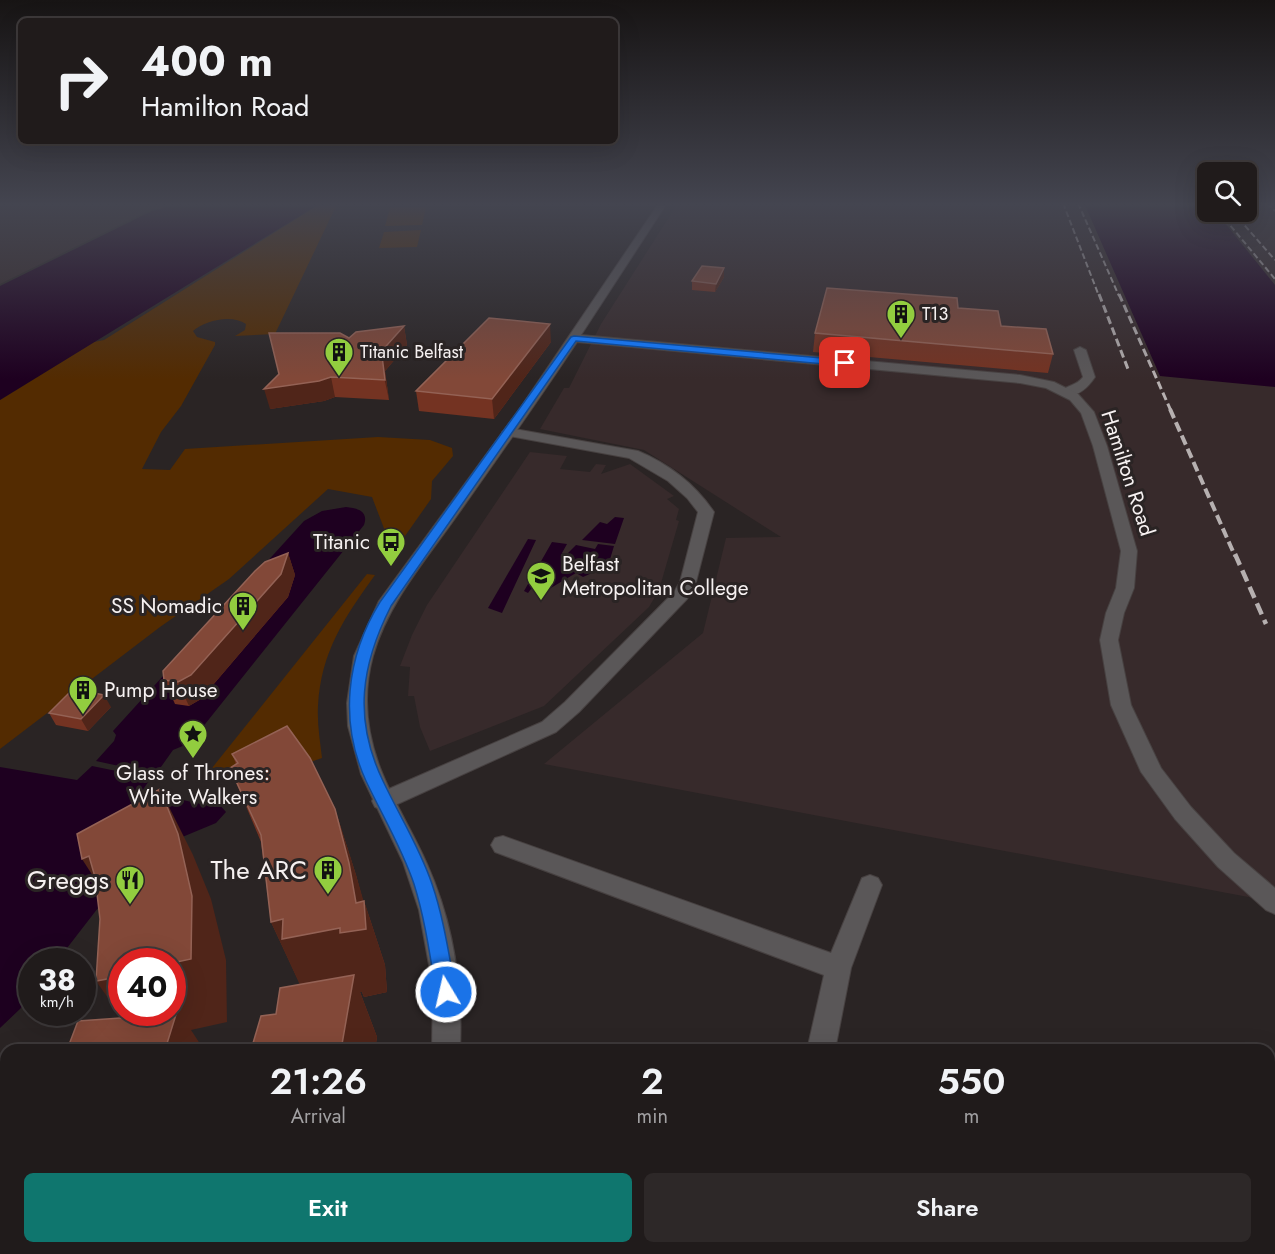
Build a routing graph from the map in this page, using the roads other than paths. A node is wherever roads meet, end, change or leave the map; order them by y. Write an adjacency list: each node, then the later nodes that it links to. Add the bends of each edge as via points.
1 (624, 262): 2 (street)
2 (574, 338): 4 (street, Hamilton Road, via 1020,379); 5 (street)
3 (1080, 350): 4 (street, via 1089,377 1082,387)
4 (1066, 392): 9 (street, Hamilton Road, via 1087,412 1130,551 1125,588 1109,639 1121,705 1152,772 1183,813 1226,860)
5 (506, 437): 6 (street, via 385,605 370,634 358,671 356,710 359,740); 6 (street, via 633,454 651,462 692,494 706,512 688,582 681,595 549,727)
6 (383, 801): 11 (street, via 423,884 434,924 447,998)
7 (503, 845): 10 (street)
8 (870, 885): 10 (street)
9 (1275, 903)
10 (838, 968): 12 (street)
11 (446, 1044)
12 (822, 1044)

